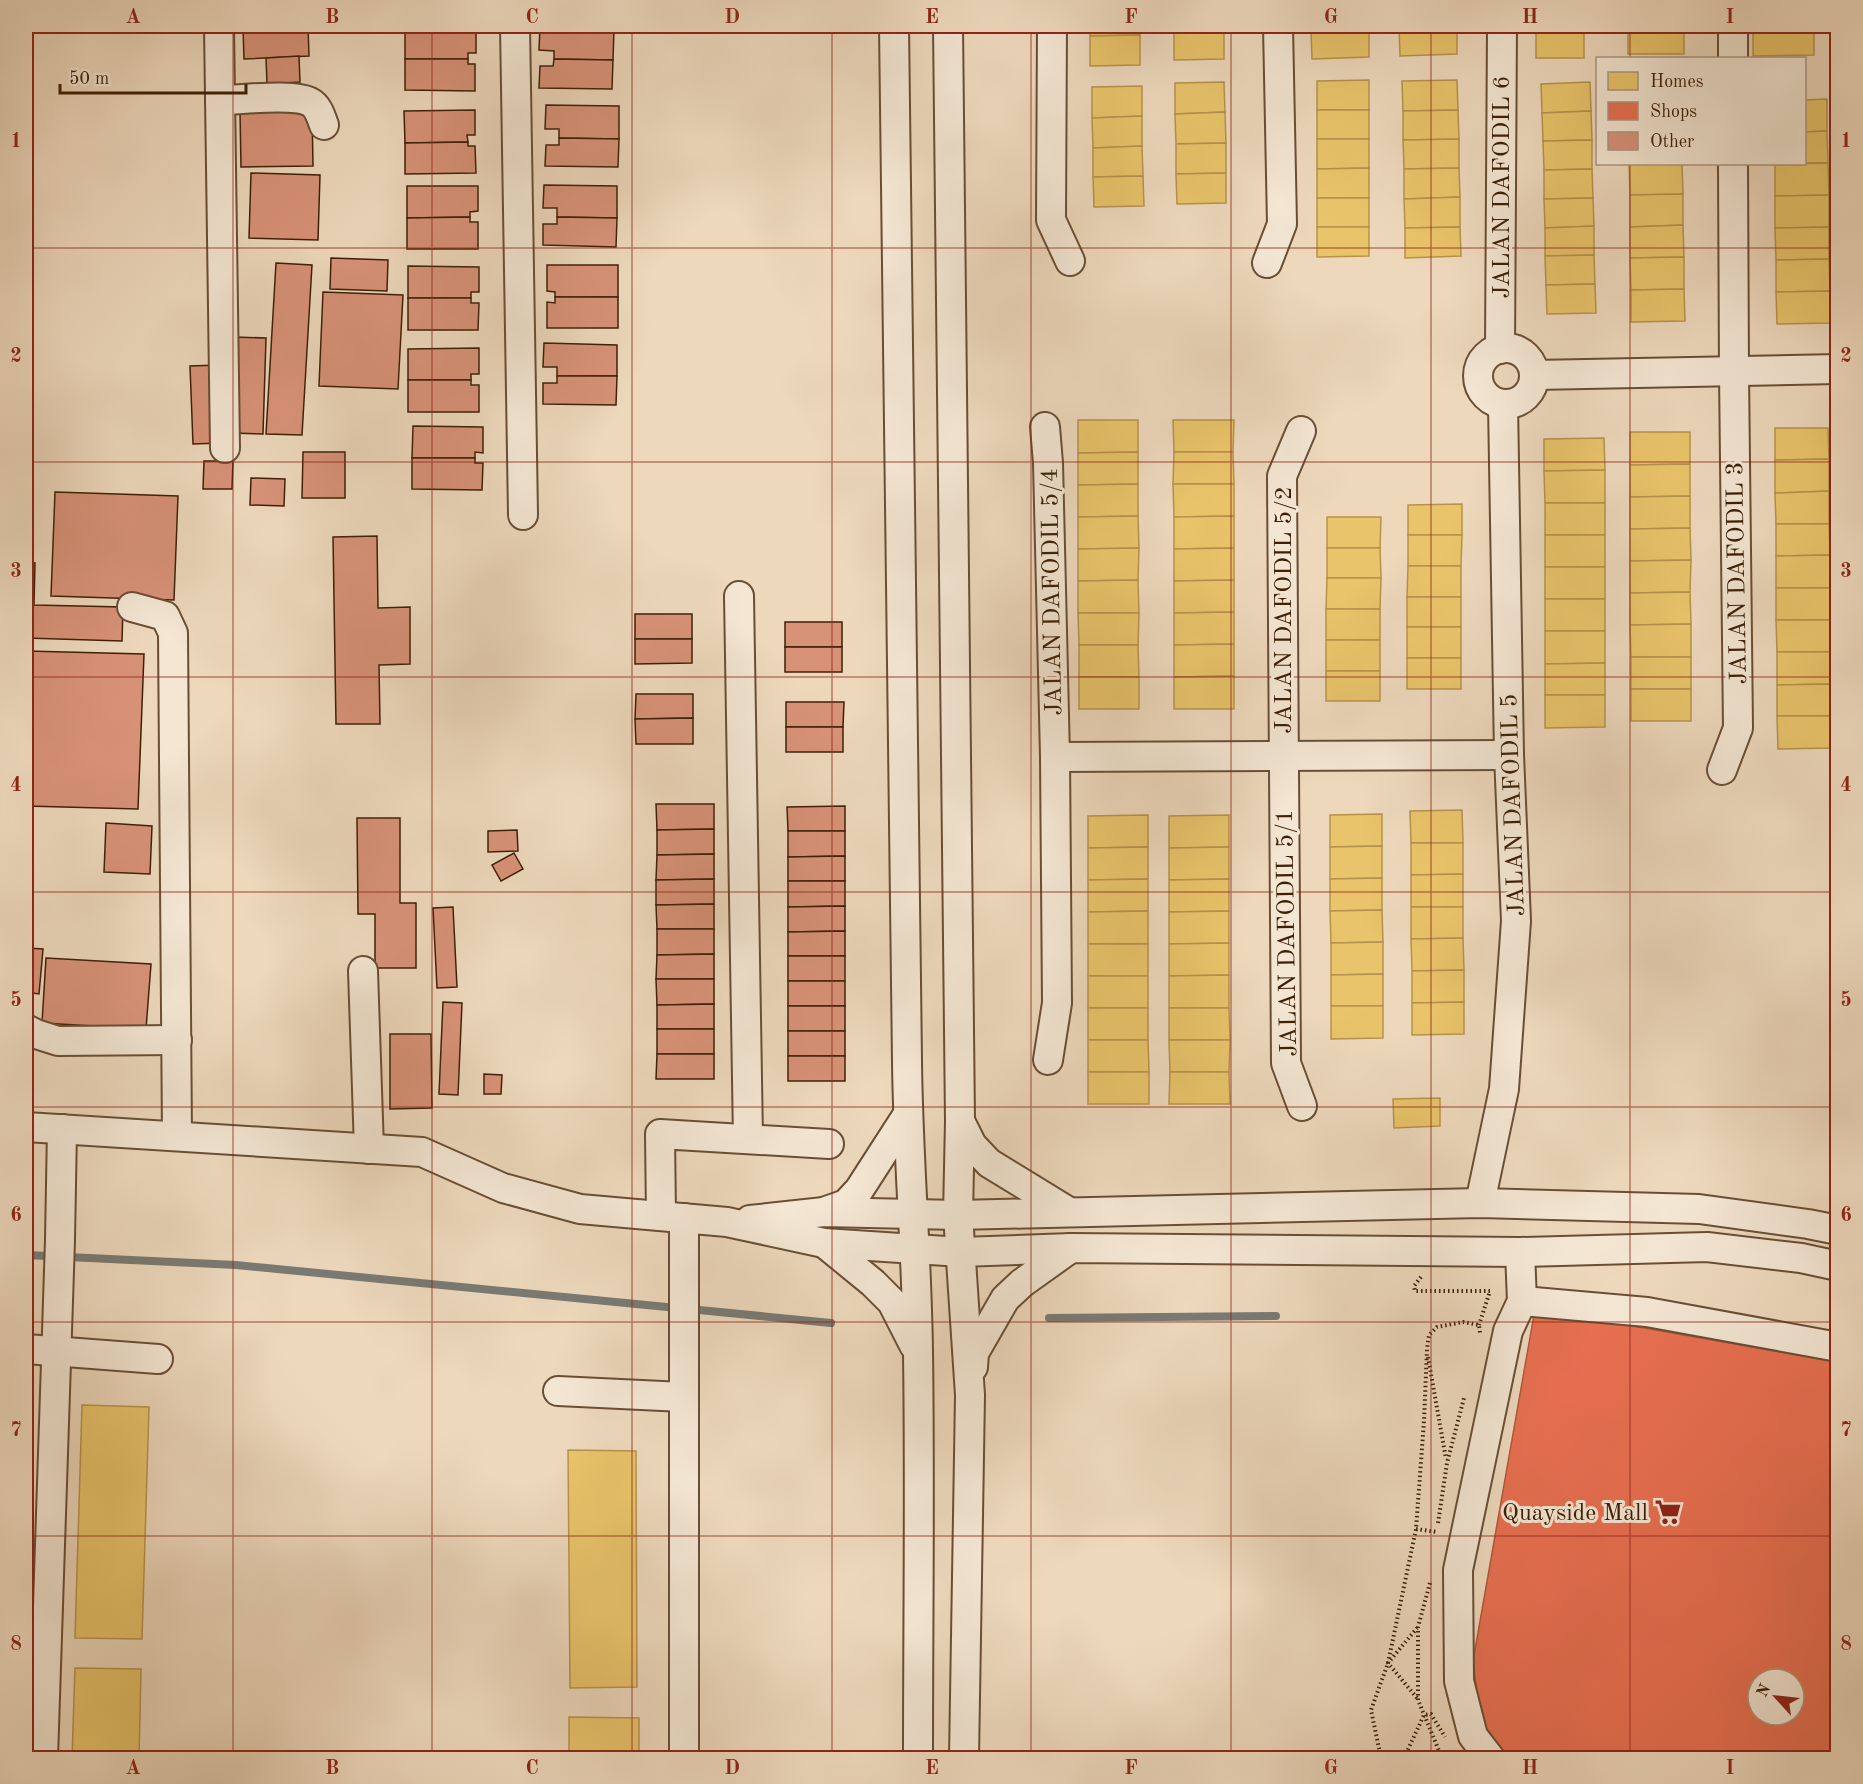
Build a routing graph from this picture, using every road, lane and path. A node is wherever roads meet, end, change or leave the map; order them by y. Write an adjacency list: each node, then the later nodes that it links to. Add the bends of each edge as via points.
1 (219, 26): 10 (street)
2 (515, 26): 23 (street)
3 (894, 26): 35 (street)
4 (948, 26): 36 (street)
5 (1052, 26): 13 (street, via 1051,220)
6 (1278, 26): 14 (street, via 1282,224)
7 (1502, 26): 15 (street, JALAN DAFODIL 6)
8 (1733, 26): 9 (street)
9 (1733, 57)
10 (220, 100): 11 (street, via 293,98 311,102); 22 (street)
11 (324, 125)
12 (1733, 165): 17 (street, JALAN DAFODIL 3)
13 (1070, 261)
14 (1267, 263)
15 (1500, 349): 18 (street, via 1514,350 1526,357); 19 (street, via 1486,356 1478,378 1483,393)
16 (1838, 369): 17 (street)
17 (1734, 372): 18 (street); 29 (street, JALAN DAFODIL 3, via 1738,728)
18 (1534, 375): 19 (street, via 1527,394)
19 (1503, 405): 26 (street, JALAN DAFODIL 5)
20 (1045, 427): 27 (street, JALAN DAFODIL 5/4)
21 (1301, 431): 28 (street, JALAN DAFODIL 5/2, via 1282,476)
22 (225, 448)
23 (523, 515)
24 (739, 596): 40 (street)
25 (132, 607): 32 (street, via 165,616 173,633)
26 (1509, 755): 28 (street); 43 (street, JALAN DAFODIL 5, via 1516,921 1504,1089)
27 (1055, 757): 28 (street); 33 (street, JALAN DAFODIL 5/4, via 1057,1004)
28 (1284, 757): 34 (street, JALAN DAFODIL 5/1, via 1286,1063)
29 (1722, 770)
30 (363, 971): 42 (street)
31 (26, 1029): 32 (street, via 58,1041)
32 (177, 1040): 39 (street)
33 (1048, 1060)
34 (1302, 1107)
35 (908, 1114): 44 (street, via 859,1190 846,1204); 46 (street)
36 (960, 1121): 45 (street, via 972,1145 989,1163); 47 (street)
37 (26, 1127): 38 (street)
38 (62, 1129): 39 (street); 64 (street)
39 (177, 1136): 42 (street)
40 (748, 1139): 41 (street); 48 (street, via 660,1134)
41 (829, 1144)
42 (369, 1149): 48 (street, via 422,1152 503,1188 580,1209)
43 (1480, 1203): 45 (street); 50 (street, via 1699,1209)
44 (824, 1212): 46 (street); 49 (street)
45 (1069, 1212): 47 (street)
46 (913, 1214): 47 (street); 53 (street)
47 (958, 1215): 54 (street)
48 (673, 1217): 49 (street); 70 (street, via 684,1308)
49 (727, 1222): 51 (street)
50 (1838, 1230)
51 (824, 1244): 53 (street); 65 (street, via 892,1302)
52 (1071, 1248): 54 (street); 55 (street); 68 (street, via 1005,1299 974,1353)
53 (915, 1249): 54 (street); 65 (street)
54 (961, 1252): 68 (street)
55 (1520, 1252): 56 (street, via 1707,1247); 58 (street)
56 (1838, 1266)
57 (1425, 1275): 59 (path, via 1414,1286 1415,1292 1490,1291)
58 (1522, 1301): 61 (street, via 1647,1312); 88 (street, via 1508,1332 1458,1570 1459,1681 1473,1736)
59 (1479, 1325): 60 (path); 63 (path, via 1463,1322 1437,1327 1429,1335)
60 (1481, 1339)
61 (1838, 1347)
62 (26, 1349): 64 (street)
63 (1427, 1349): 71 (path); 72 (path)
64 (56, 1351): 66 (street); 81 (street)
65 (918, 1353): 83 (street)
66 (159, 1359)
67 (558, 1391): 70 (street)
68 (970, 1395): 84 (street)
69 (1465, 1395): 71 (path)
70 (683, 1397): 82 (street)
71 (1447, 1463): 73 (path)
72 (1416, 1529): 73 (path); 77 (path)
73 (1437, 1532): 74 (path)
74 (1436, 1542)
75 (1432, 1572): 76 (path)
76 (1430, 1583)
77 (1388, 1662): 78 (path); 78 (path, via 1418,1627); 85 (path, via 1371,1710)
78 (1418, 1700): 79 (path)
79 (1424, 1715): 80 (path, via 1431,1714); 86 (path); 87 (path)
80 (1446, 1740)
81 (43, 1758)
82 (684, 1758)
83 (918, 1758)
84 (964, 1758)
85 (1382, 1758)
86 (1404, 1758)
87 (1442, 1758)
88 (1490, 1758)

